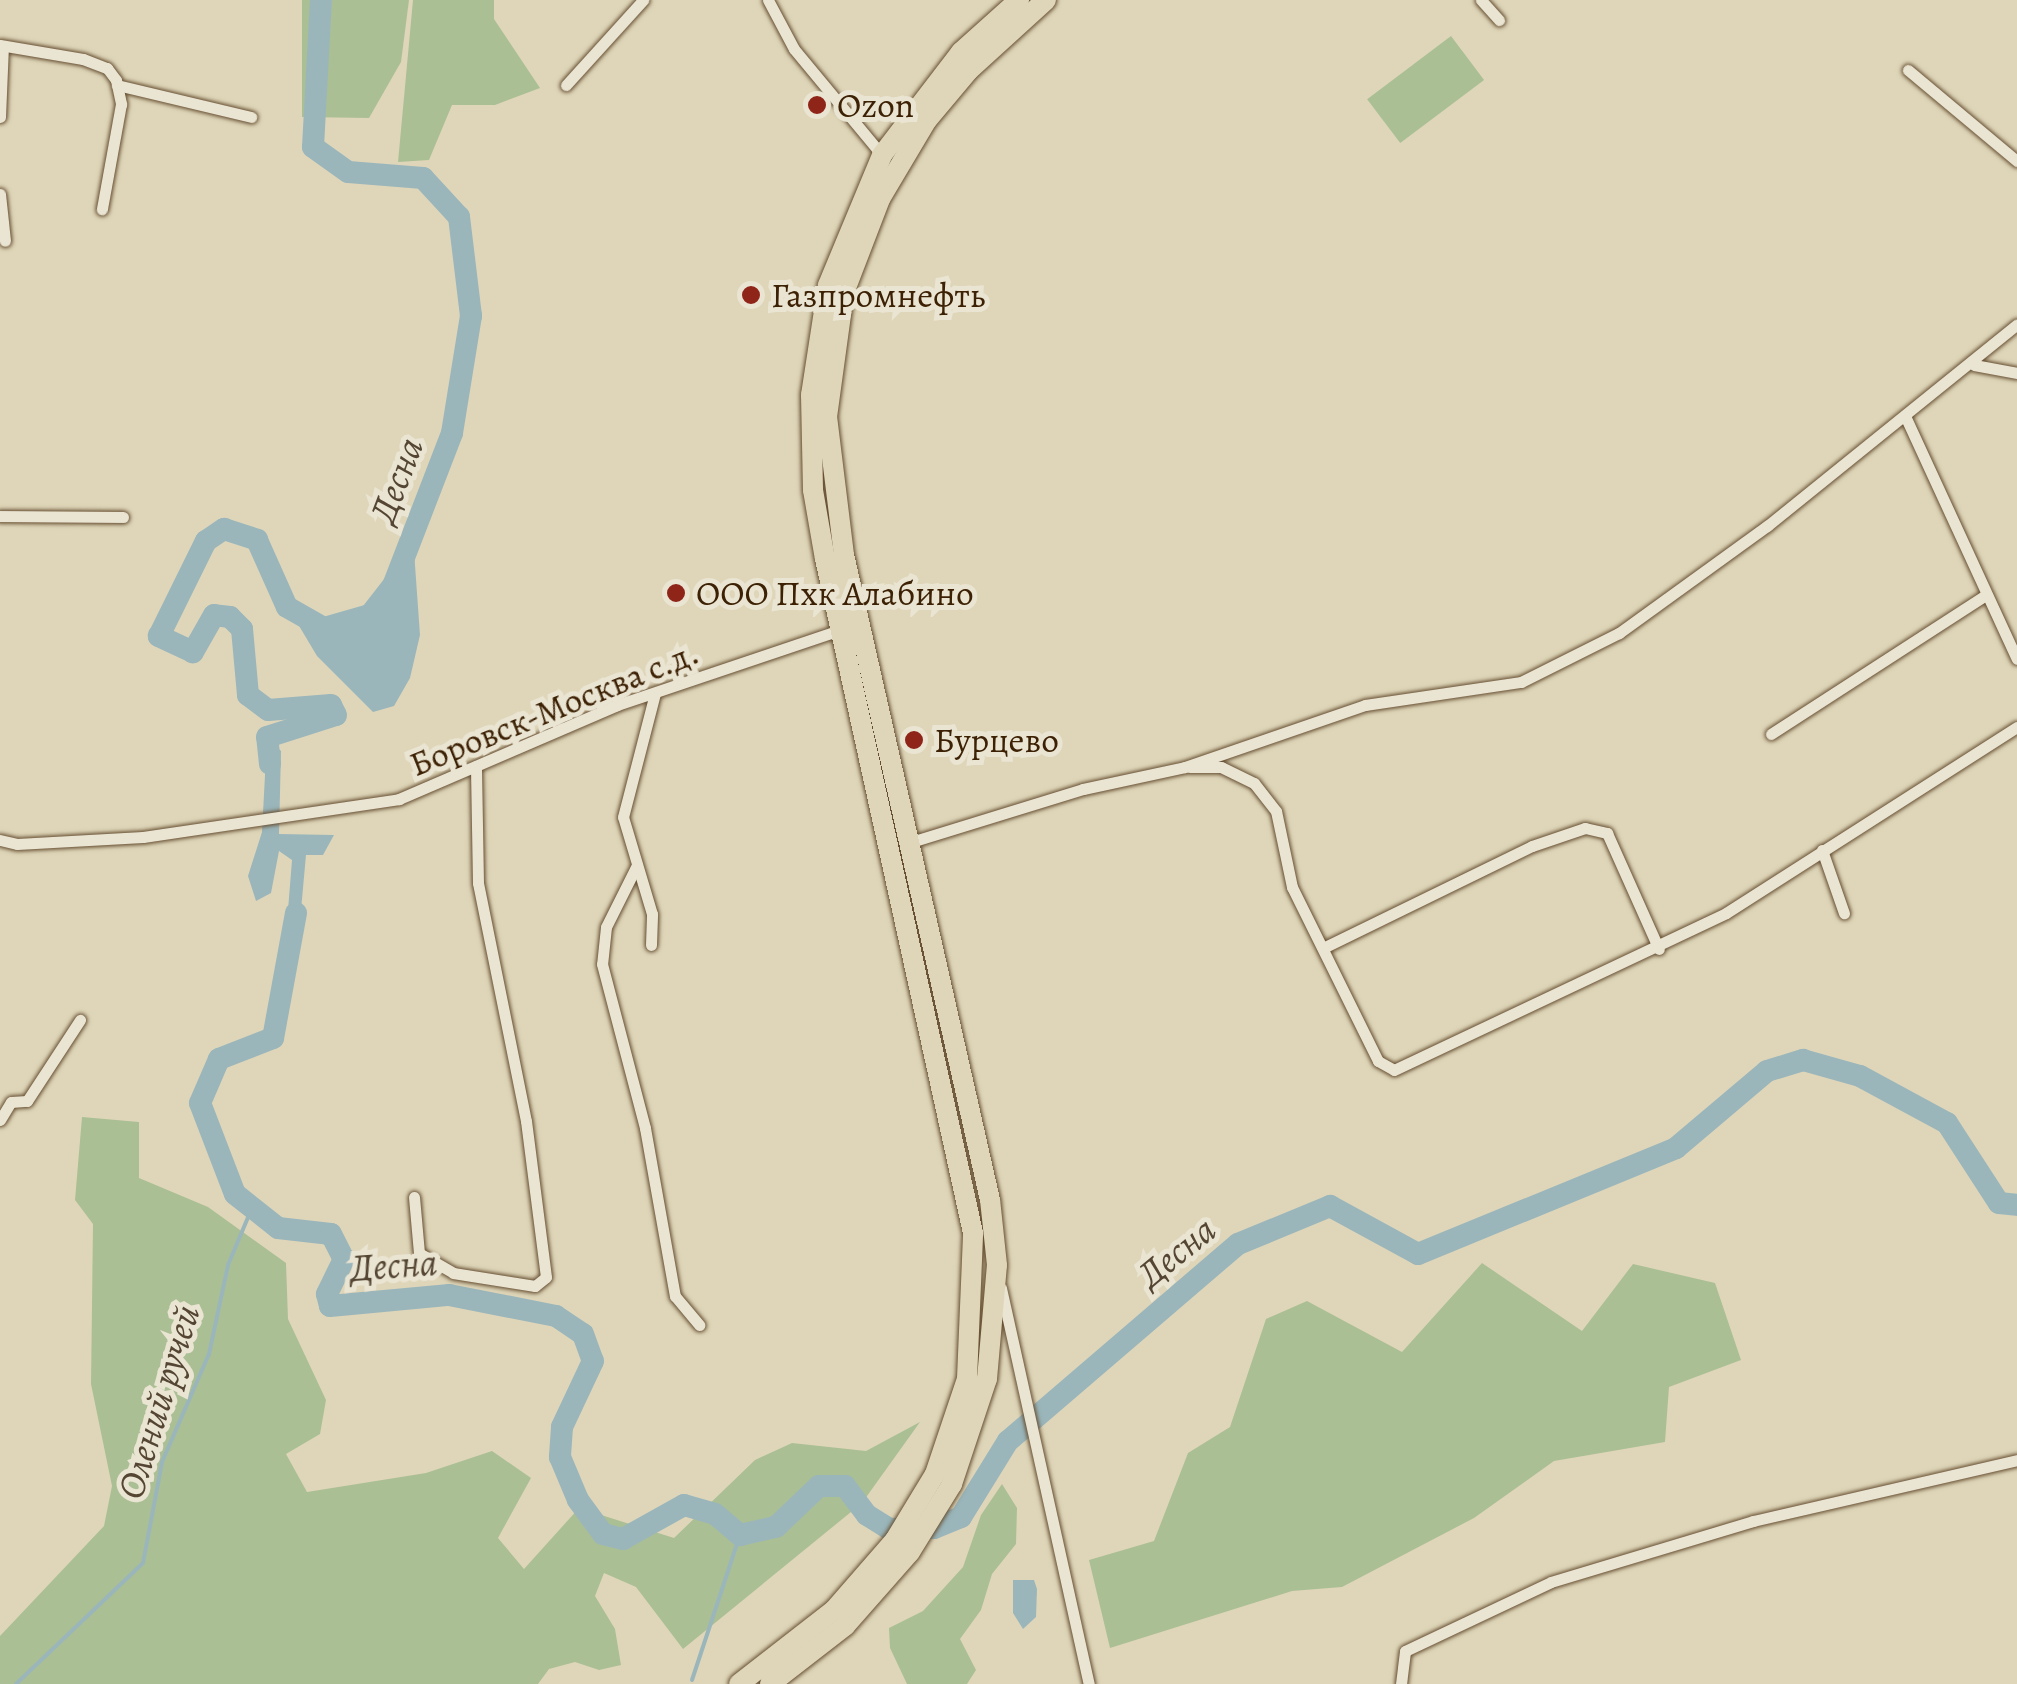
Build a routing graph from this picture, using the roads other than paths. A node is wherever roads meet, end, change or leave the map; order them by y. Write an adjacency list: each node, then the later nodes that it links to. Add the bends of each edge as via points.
1 (644, 0): 10 (street)
2 (768, 0): 13 (street, via 794,49)
3 (1019, 0): 13 (highway, via 961,52)
4 (1046, 0): 33 (highway, via 969,70 905,154 854,258 832,356 833,500)
5 (1481, 0): 6 (street)
6 (1499, 20)
7 (2, 46): 9 (street, via 83,58 106,68); 11 (street)
8 (1908, 70): 14 (street)
9 (117, 85): 12 (street); 16 (street, via 121,104)
10 (566, 85)
11 (0, 117)
12 (251, 118)
13 (882, 156): 25 (highway, via 838,252 813,359 813,490)
14 (2017, 161)
15 (0, 194): 17 (street)
16 (102, 209)
17 (5, 241)
18 (2017, 324): 19 (street)
19 (1974, 365): 20 (street); 21 (street)
20 (2017, 372)
21 (1906, 418): 24 (street); 31 (street, via 1619,633 1521,682 1365,705)
22 (0, 516): 23 (street)
23 (123, 516)
24 (1986, 595): 26 (street); 29 (street)
25 (840, 630): 27 (street, Боровск-Москва с.д.); 45 (highway, via 968,1205)
26 (2017, 658)
27 (654, 692): 30 (street, Боровск-Москва с.д.); 35 (street, via 623,817)
28 (2017, 726): 34 (street)
29 (1771, 734)
30 (476, 766): 32 (street, Боровск-Москва с.д., via 399,799 284,821 143,836); 42 (street, via 478,883 526,1121 546,1277 535,1286 453,1272 419,1253)
31 (1186, 766): 33 (street, via 1083,789); 38 (street, via 1221,768 1254,783 1276,811 1292,887)
32 (0, 840)
33 (910, 842): 43 (highway, via 990,1200)
34 (1822, 850): 36 (street); 39 (street)
35 (637, 866): 37 (street, via 652,914); 44 (street, via 606,927 602,964 645,1128 675,1296)
36 (1844, 913)
37 (651, 945)
38 (1325, 946): 39 (street, via 1532,846 1594,828 1607,833); 39 (street, via 1378,1061 1394,1070)
39 (1658, 949)
40 (80, 1020): 41 (street, via 28,1102 11,1102)
41 (0, 1120)
42 (414, 1197)
43 (996, 1265): 45 (highway); 50 (street)
44 (699, 1325)
45 (977, 1379): 47 (highway, via 972,1435 930,1522)
46 (2017, 1460): 51 (street, via 1736,1526 1551,1582 1405,1651)
47 (839, 1618): 48 (highway); 49 (highway)
48 (739, 1684)
49 (770, 1684)
50 (1088, 1684)
51 (1401, 1684)

